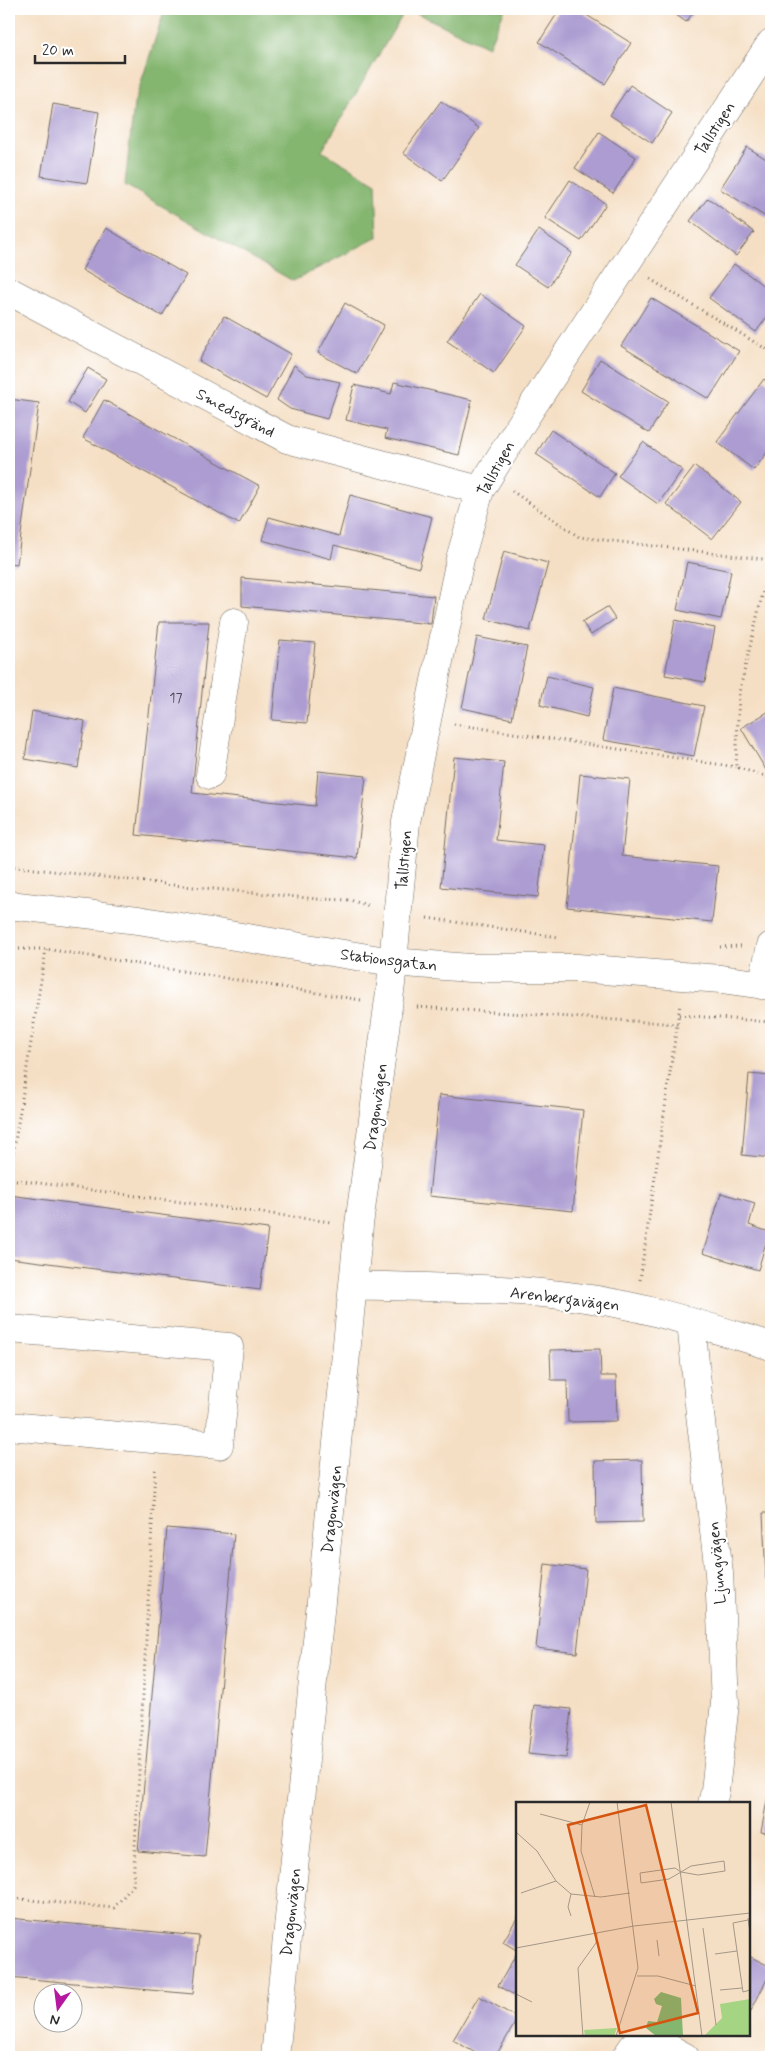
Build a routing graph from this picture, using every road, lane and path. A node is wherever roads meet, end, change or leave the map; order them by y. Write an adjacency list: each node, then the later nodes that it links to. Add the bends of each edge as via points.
1 (771, 43): 2 (street, Tallstigen)
2 (625, 264): 4 (path); 5 (street, Tallstigen)
3 (9, 291): 5 (street, Smedsgränd, via 287,438)
4 (771, 352)
5 (485, 483): 6 (path, via 579,537); 8 (street, Tallstigen, via 460,560)
6 (771, 559): 9 (path, via 739,693)
7 (234, 622): 10 (street)
8 (428, 720): 9 (path); 16 (street, Tallstigen, via 406,822)
9 (736, 767): 11 (path)
10 (210, 776)
11 (771, 778)
12 (9, 906): 16 (street, Stationsgatan, via 138,920)
13 (771, 946): 18 (street)
14 (9, 949): 15 (path)
15 (46, 949): 19 (path); 23 (path, via 9,1179)
16 (392, 962): 17 (street, Stationsgatan, via 470,968 577,968); 19 (street, Dragonvägen)
17 (682, 977): 18 (street, Stationsgatan); 20 (path)
18 (766, 985)
19 (389, 1005): 22 (path); 23 (street, Dragonvägen)
20 (679, 1015): 21 (path); 22 (path)
21 (771, 1022)
22 (678, 1024): 25 (path)
23 (359, 1226): 24 (street, Dragonvägen)
24 (354, 1285): 25 (street, Arenbergavägen, via 495,1290 578,1297); 35 (street, Dragonvägen)
25 (636, 1308): 26 (street, Arenbergavägen)
26 (691, 1322): 28 (street, Arenbergavägen); 31 (street, Ljungvägen, via 719,1573 725,1703)
27 (9, 1329): 30 (street, via 229,1347 219,1445)
28 (771, 1346)
29 (9, 1426): 30 (street)
30 (157, 1440): 32 (path, via 133,1885 114,1908)
31 (712, 1802)
32 (9, 1898)
33 (640, 2036): 36 (street)
34 (647, 2036): 37 (street)
35 (275, 2057)
36 (626, 2057)
37 (685, 2057)

